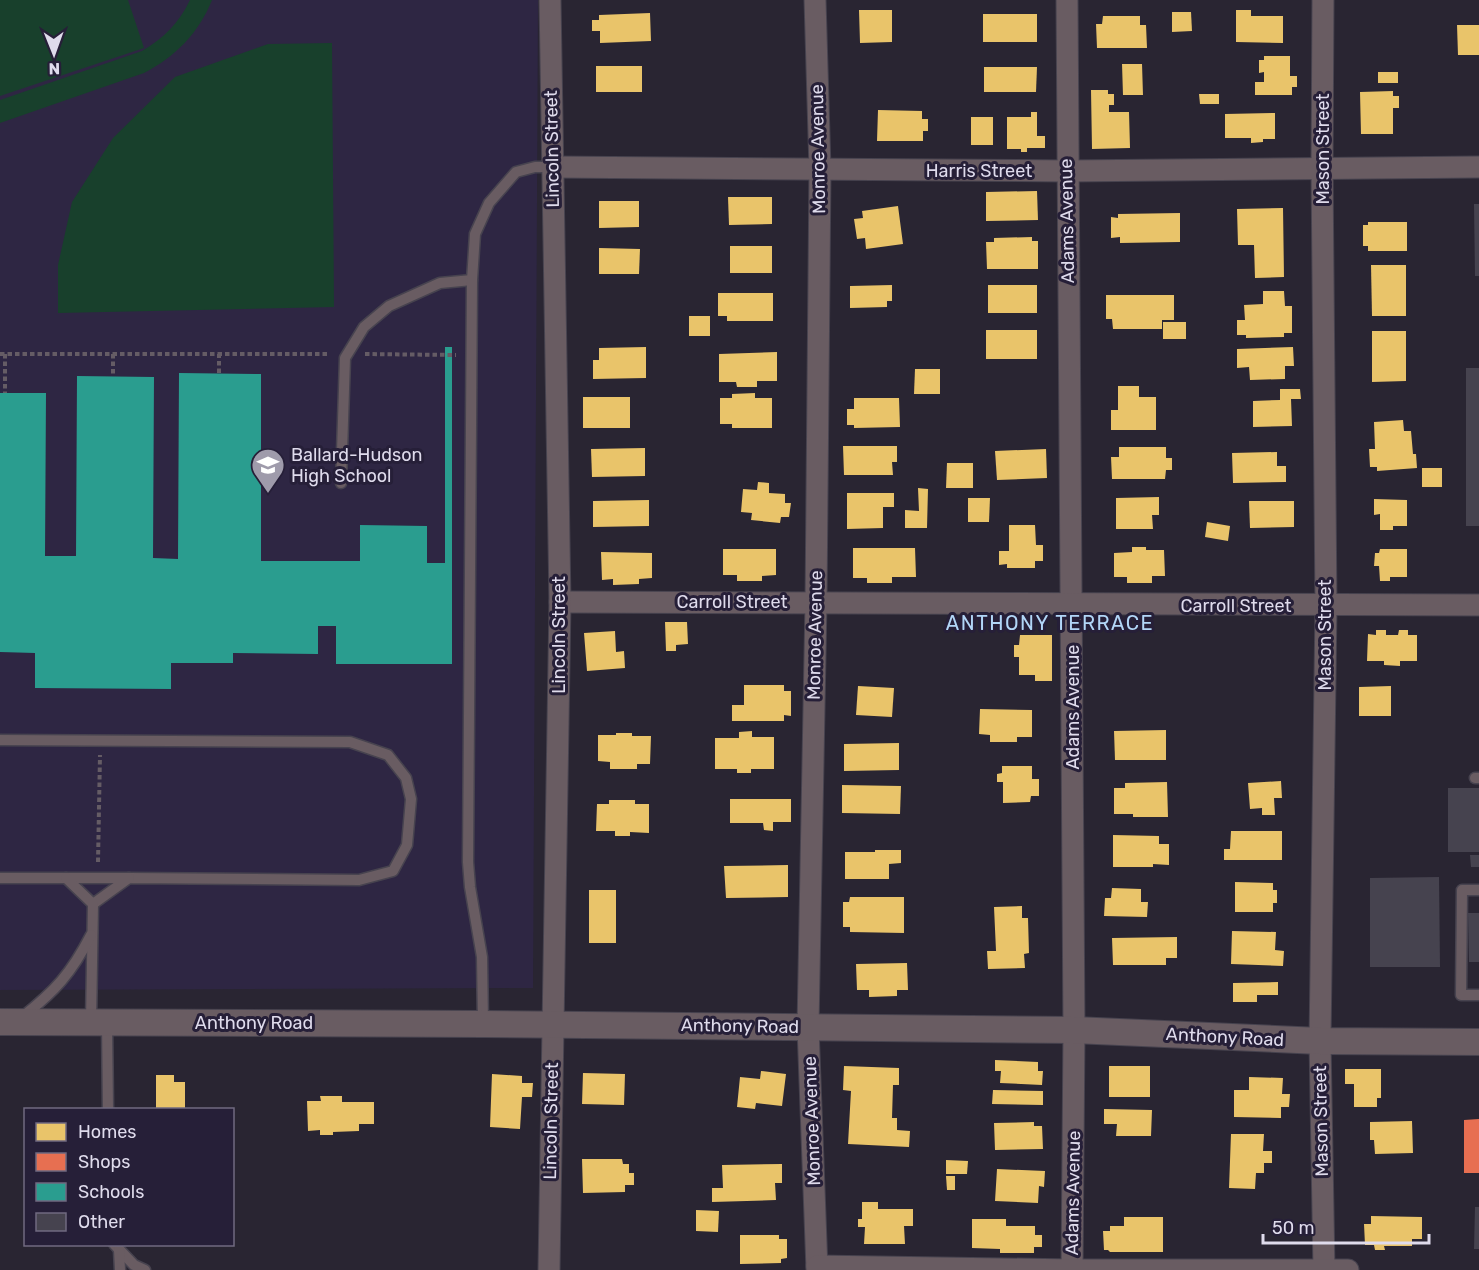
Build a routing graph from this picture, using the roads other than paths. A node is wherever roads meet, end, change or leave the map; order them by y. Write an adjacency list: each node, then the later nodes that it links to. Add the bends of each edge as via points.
1 (550, 0): 5 (street, Lincoln Street)
2 (815, 0): 8 (street, Monroe Avenue)
3 (1067, 0): 9 (street, Adams Avenue)
4 (1323, 0): 7 (street, Mason Street)
5 (552, 167): 8 (street, Harris Street); 10 (lane, via 516,172 489,203 475,234); 12 (street, Lincoln Street)
6 (1479, 167): 7 (street, Harris Street)
7 (1322, 168): 9 (street, Harris Street); 15 (street, Mason Street)
8 (820, 169): 9 (street, Harris Street); 13 (street, Monroe Avenue)
9 (1067, 171): 14 (street, Adams Avenue)
10 (472, 280): 11 (lane, via 440,283 389,306 364,327 345,358); 27 (lane, via 468,862 482,957)
11 (341, 483)
12 (560, 602): 13 (street, Carroll Street); 28 (street, Lincoln Street)
13 (816, 602): 14 (street, Carroll Street); 29 (street, Monroe Avenue)
14 (1072, 605): 15 (street, Carroll Street); 30 (street, Adams Avenue)
15 (1326, 606): 16 (street, Carroll Street); 31 (street, Mason Street)
16 (1479, 606)
17 (0, 740): 20 (lane, via 350,742 388,755 406,778 411,799 407,845 393,871 359,880)
18 (0, 878): 19 (lane)
19 (66, 878): 20 (lane); 22 (lane)
20 (129, 878): 22 (lane)
21 (1479, 890): 24 (lane, via 1462,890 1461,995)
22 (93, 904): 23 (lane)
23 (93, 932): 25 (lane, via 60,985); 26 (lane)
24 (1479, 995)
25 (8, 1022): 26 (street, Anthony Road)
26 (99, 1023): 27 (street, Anthony Road); 33 (lane)
27 (483, 1024): 28 (street, Anthony Road)
28 (553, 1024): 29 (street, Anthony Road); 38 (street, Lincoln Street)
29 (808, 1027): 30 (street, Anthony Road); 35 (street, Monroe Avenue)
30 (1074, 1030): 31 (street, Anthony Road); 39 (street, Adams Avenue)
31 (1320, 1041): 32 (street, Anthony Road); 40 (street, Mason Street)
32 (1479, 1042)
33 (108, 1108)
34 (117, 1247): 36 (lane); 37 (lane, via 134,1265)
35 (817, 1268): 39 (street)
36 (120, 1270)
37 (145, 1270)
38 (549, 1270)
39 (1072, 1270): 40 (street)
40 (1324, 1270): 41 (street)
41 (1348, 1270)

